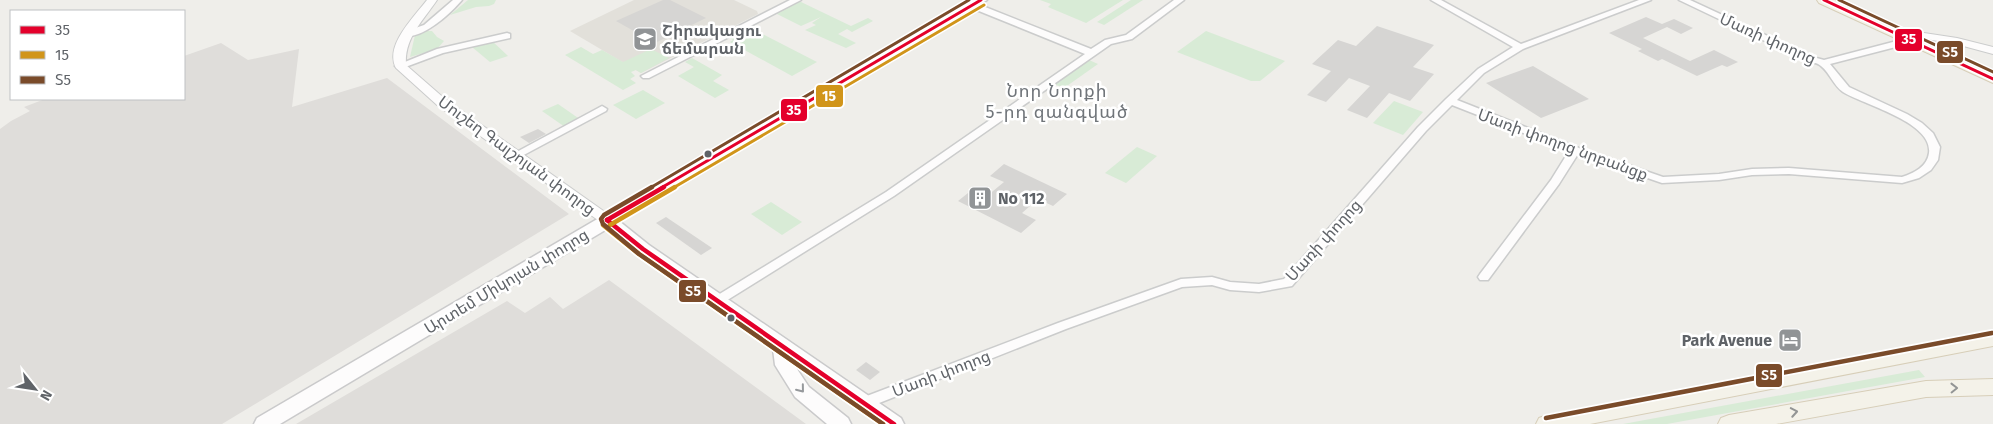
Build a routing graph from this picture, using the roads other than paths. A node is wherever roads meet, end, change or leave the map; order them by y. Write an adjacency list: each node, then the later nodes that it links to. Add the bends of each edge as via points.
1 (432, 0): 11 (street)
2 (458, 0): 11 (street, via 427,27)
3 (797, 0): 20 (street)
4 (1180, 0): 16 (street, via 1129,37 1108,42)
5 (1435, 0): 14 (street)
6 (1647, 0): 14 (street, Մառի փողոց)
7 (1683, 0): 17 (street, Մառի փողոց)
8 (1824, 0): 13 (main road)
9 (1846, 0): 13 (main road)
10 (977, 2): 16 (street); 26 (main road, Արտեմ Միկոյան փողոց)
11 (407, 34): 18 (street, via 399,51)
12 (506, 36): 18 (street, via 440,50)
13 (1918, 38): 15 (street, via 1957,41); 17 (street, Մառի փողոց); 19 (main road); 21 (main road)
14 (1520, 47): 22 (street, Մառի փողոց, via 1481,71)
15 (1993, 51)
16 (1092, 53): 28 (street, via 890,194)
17 (1824, 63): 24 (street, Մառի փողոց նրբանցք, via 1844,88 1900,114 1925,132 1934,142 1936,152 1930,166 1915,177 1902,180 1789,171 1662,180)
18 (400, 66): 25 (street, Մուշեղ Գալշոյան փողոց, via 441,102)
19 (1993, 70)
20 (646, 76)
21 (1993, 79)
22 (1449, 101): 24 (street, Մառի փողոց նրբանցք); 32 (street, Մառի փողոց, via 1288,283 1259,288 1212,281 1180,283)
23 (602, 109): 25 (street)
24 (1575, 150): 27 (street)
25 (516, 155): 26 (street, Մուշեղ Գալշոյան փողոց)
26 (607, 220): 28 (main road, Մուշեղ Գալշոյան փողոց, via 642,249); 34 (main road, Արտեմ Միկոյան փողոց)
27 (1484, 277)
28 (717, 301): 30 (main road, Մուշեղ Գալշոյան փողոց)
29 (1993, 340): 36 (main road)
30 (782, 346): 32 (main road, Մուշեղ Գալշոյան փողոց); 35 (main road, one-way to 35, via 784,365 802,392)
31 (1993, 387): 37 (main road, one-way to 31, via 1926,388)
32 (864, 403): 33 (main road, Մուշեղ Գալշոյան փողոց)
33 (894, 423)
34 (264, 424)
35 (841, 424)
36 (1547, 424)
37 (1729, 424)

